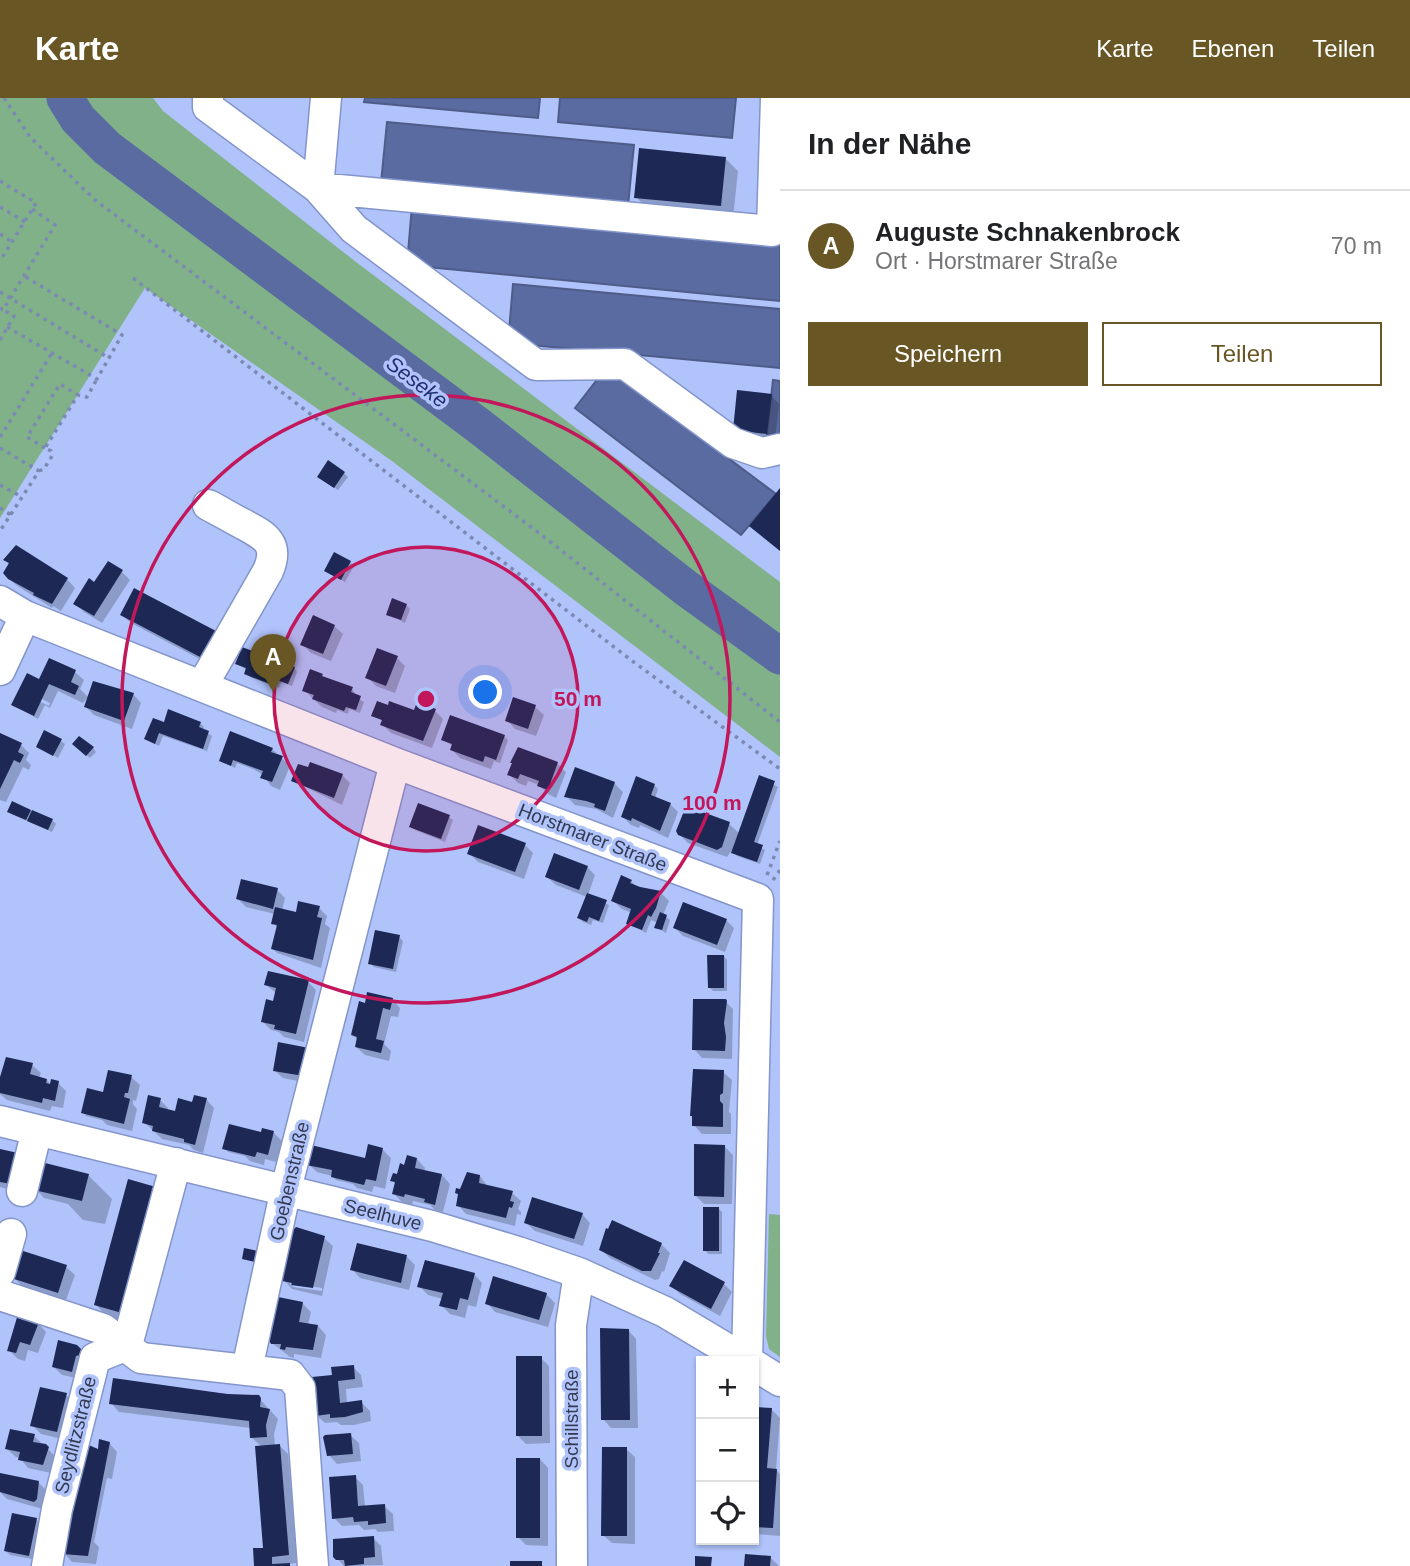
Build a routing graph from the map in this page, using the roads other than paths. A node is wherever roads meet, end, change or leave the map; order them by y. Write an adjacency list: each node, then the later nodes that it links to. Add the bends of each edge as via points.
1 (208, 98): 4 (street, via 208,107)
2 (326, 98): 4 (street)
3 (776, 98): 5 (street)
4 (317, 188): 5 (street, via 772,231); 6 (street, via 354,229 536,365 625,364 733,443 762,453)
5 (777, 194)
6 (780, 449)
7 (208, 505): 10 (street, via 265,537 273,557)
8 (13, 609): 9 (street); 10 (street, Horstmarer Straße)
9 (0, 670)
10 (202, 686): 11 (street, Horstmarer Straße)
11 (395, 763): 15 (street, Goebenstraße); 23 (street, Horstmarer Straße, via 758,899)
12 (0, 1121): 13 (street, Seelhuve)
13 (37, 1130): 14 (street, Seelhuve); 16 (street)
14 (176, 1163): 15 (street, Seelhuve); 21 (street)
15 (286, 1189): 19 (street, Seelhuve, via 432,1226); 24 (street, Goebenstraße)
16 (22, 1191)
17 (11, 1234): 18 (street)
18 (0, 1272)
19 (579, 1273): 22 (street, Seelhuve, via 665,1312); 29 (street, Schillstraße, via 571,1325)
20 (0, 1294): 21 (street, via 103,1329)
21 (127, 1346): 24 (street, via 141,1358); 27 (street, Seydlitzstraße, via 95,1358)
22 (739, 1356)
23 (747, 1356)
24 (247, 1369): 28 (street, via 290,1375 300,1388)
25 (759, 1369): 26 (street)
26 (780, 1381)
27 (47, 1566)
28 (313, 1566)
29 (572, 1566)

